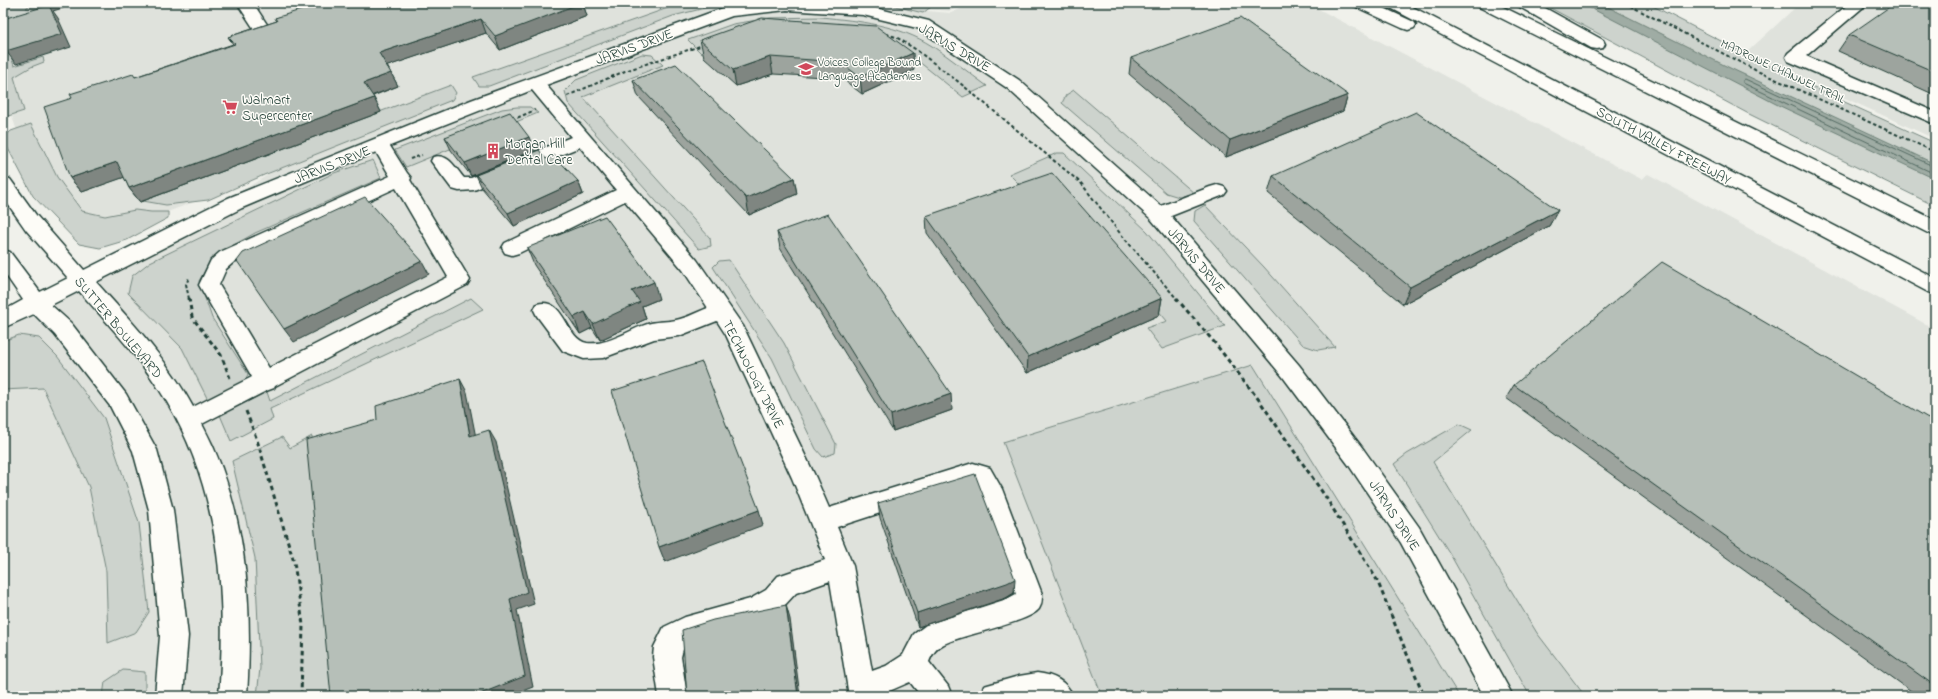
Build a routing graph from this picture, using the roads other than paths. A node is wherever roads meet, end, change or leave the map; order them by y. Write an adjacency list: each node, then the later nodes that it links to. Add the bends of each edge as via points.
1 (245, 3): 7 (main road)
2 (1360, 3): 11 (main road)
3 (1393, 3): 11 (main road, SOUTH VALLEY FREEWAY)
4 (1483, 3): 10 (main road)
5 (1524, 3): 10 (main road, via 1658,78)
6 (1860, 3): 9 (main road, via 1794,57)
7 (264, 32)
8 (535, 83): 12 (main road, TECHNOLOGY DRIVE); 13 (main road, JARVIS DRIVE); 19 (main road, JARVIS DRIVE, via 729,11 787,5 863,10 923,24 1013,84)
9 (1935, 119)
10 (1720, 121): 20 (main road)
11 (1651, 138): 24 (main road, SOUTH VALLEY FREEWAY)
12 (583, 139): 14 (main road, via 466,186 458,185); 18 (main road, TECHNOLOGY DRIVE)
13 (380, 144): 15 (main road); 23 (main road, JARVIS DRIVE, via 235,203)
14 (431, 158)
15 (398, 171): 29 (main road, via 227,257 218,265 209,285); 29 (main road, via 460,280)
16 (3, 183): 23 (main road, SUTTER BOULEVARD, via 32,223)
17 (1217, 191): 19 (main road)
18 (628, 192): 21 (main road); 27 (main road, TECHNOLOGY DRIVE, via 690,265)
19 (1158, 214): 41 (main road, JARVIS DRIVE, via 1291,371 1356,456 1410,535)
20 (1935, 228)
21 (512, 248)
22 (3, 257): 25 (main road)
23 (80, 280): 25 (main road, JARVIS DRIVE); 30 (main road, SUTTER BOULEVARD, via 104,304 151,360)
24 (1935, 287)
25 (36, 303): 28 (main road, JARVIS DRIVE); 35 (main road, via 62,329 118,400 145,450 161,510 174,636)
26 (546, 310): 27 (main road, via 572,345 577,349 592,352 652,331 679,328)
27 (721, 311): 31 (main road, TECHNOLOGY DRIVE, via 742,346)
28 (3, 320)
29 (266, 382): 30 (main road)
30 (189, 420): 36 (main road, SUTTER BOULEVARD, via 208,461 222,502 231,549 237,605)
31 (822, 521): 32 (main road, TECHNOLOGY DRIVE); 33 (main road, via 973,473 981,475 990,489 1029,594 1028,601 1014,609 936,634 924,643)
32 (840, 566): 34 (main road, TECHNOLOGY DRIVE); 37 (main road, via 787,584 776,598 756,609 685,630 674,636 668,647 667,657)
33 (913, 664): 34 (main road); 38 (main road)
34 (862, 693)
35 (169, 696)
36 (233, 696)
37 (672, 696)
38 (938, 696)
39 (994, 696): 40 (main road, via 1038,686 1048,687)
40 (1058, 696)
41 (1499, 696)

